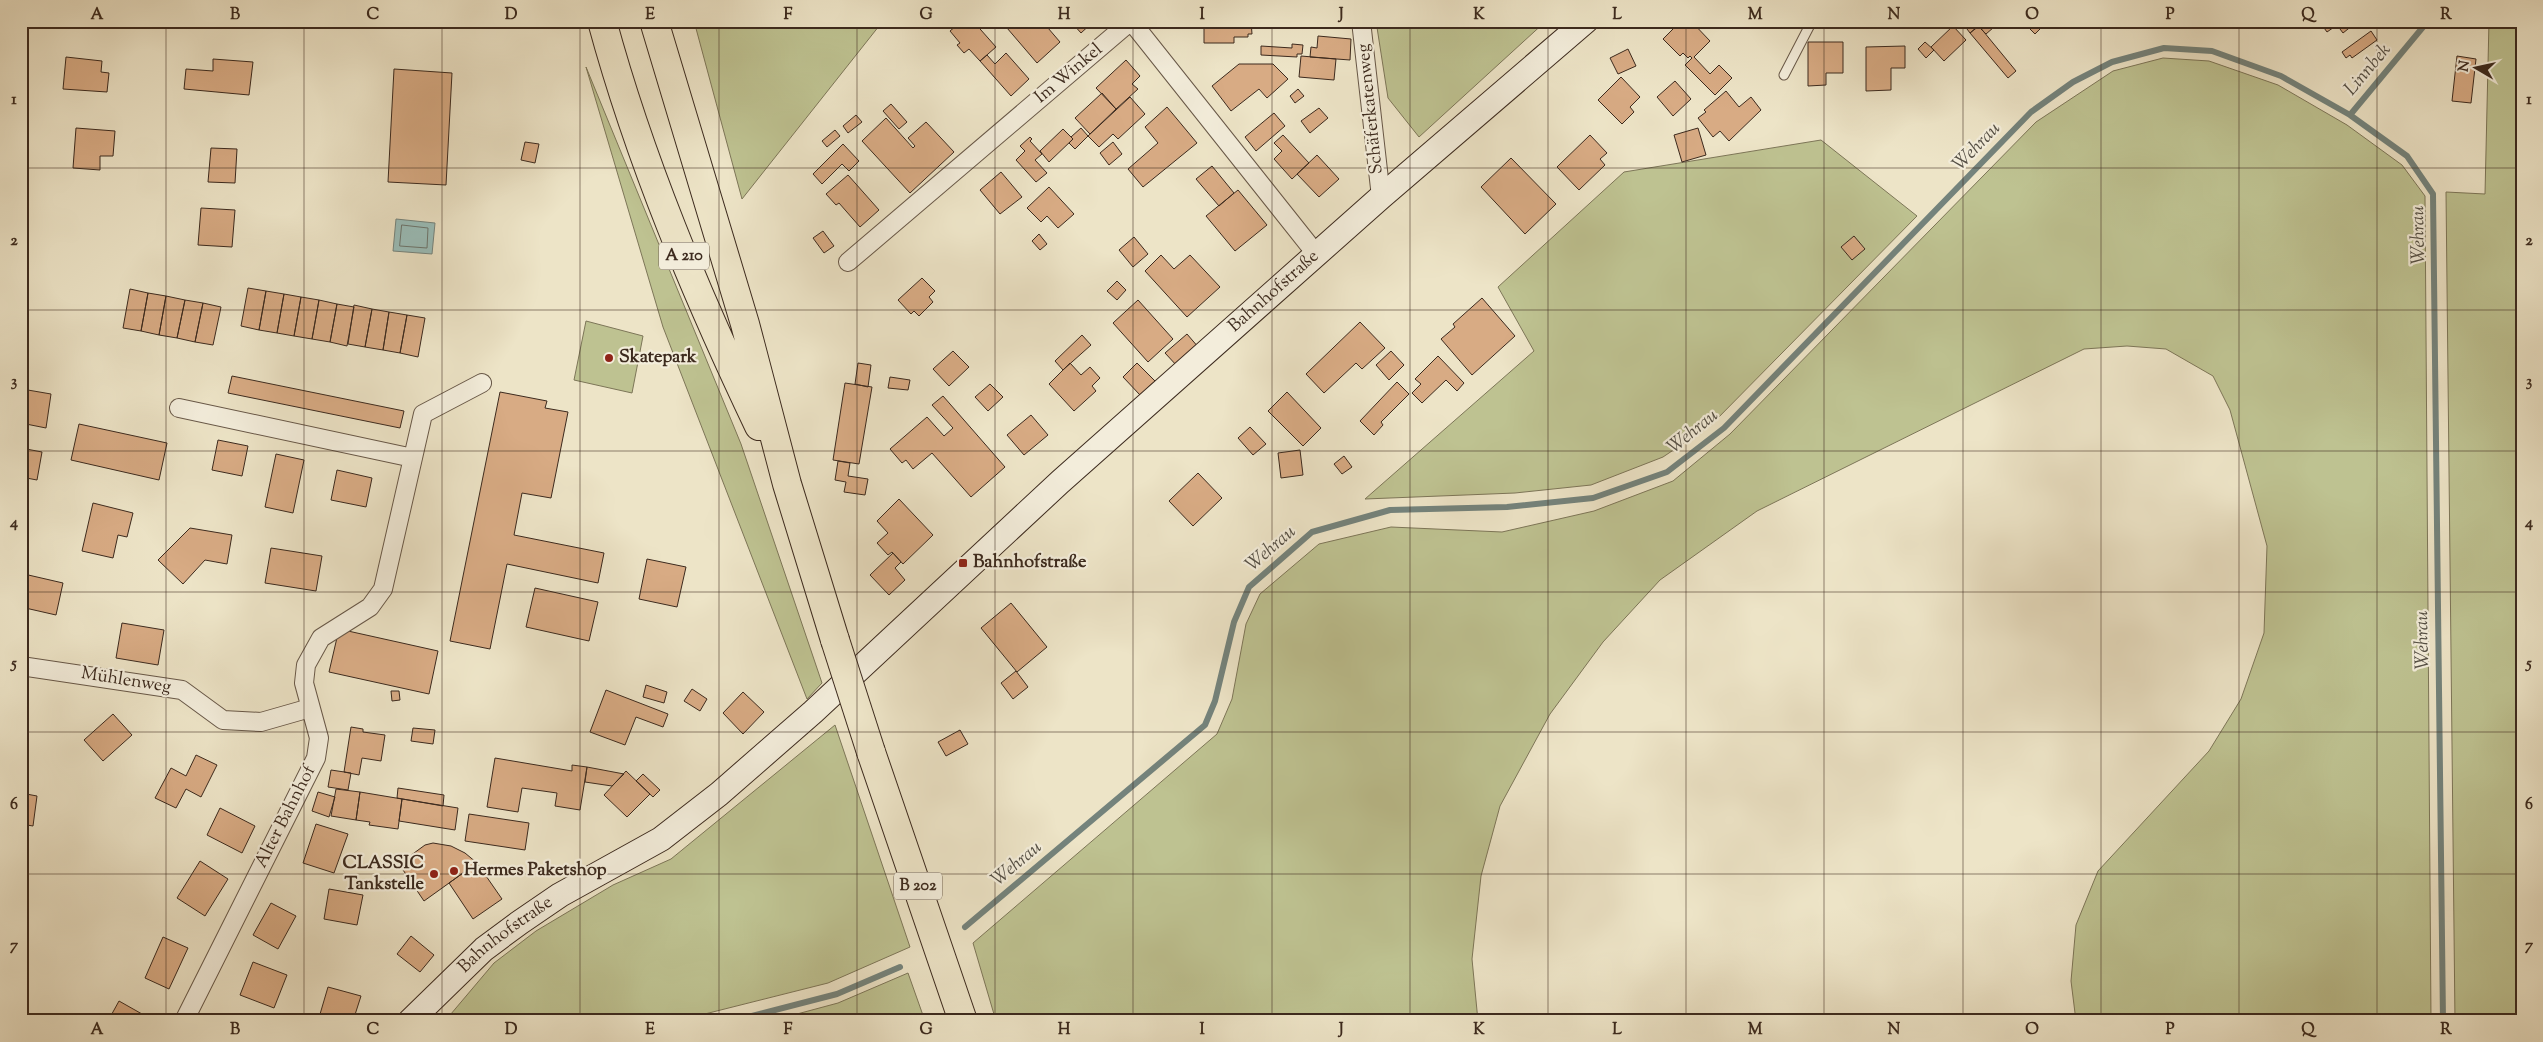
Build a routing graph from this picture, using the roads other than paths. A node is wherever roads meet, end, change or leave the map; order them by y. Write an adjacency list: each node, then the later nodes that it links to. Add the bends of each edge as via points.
1 (602, 21): 13 (highway, A 210, via 654,180 715,333)
2 (654, 21): 13 (highway, A 210, via 745,324)
3 (1361, 21): 7 (street, Schäferkatenweg)
4 (1586, 21): 7 (main road, Bahnhofstraße)
5 (1812, 21): 6 (lane)
6 (1784, 75)
7 (1381, 197): 8 (main road, Bahnhofstraße)
8 (1317, 255): 9 (street, Im Winkel, via 1131,21); 17 (main road, Bahnhofstraße, via 1060,482 814,712 719,794 661,839 560,895 519,923 484,949)
9 (848, 262)
10 (482, 383): 12 (street, Alter Bahnhof, via 423,414)
11 (179, 408): 12 (street)
12 (413, 458): 15 (street, Alter Bahnhof, via 383,589 370,607 321,638 312,650 304,683)
13 (787, 484): 18 (highway, B 202, bridge, via 871,752)
14 (21, 666): 15 (street, Mühlenweg, via 182,690 222,720 261,722)
15 (310, 708): 16 (street, Alter Bahnhof, via 319,738 316,758)
16 (184, 1021)
17 (410, 1021)
18 (963, 1021)

